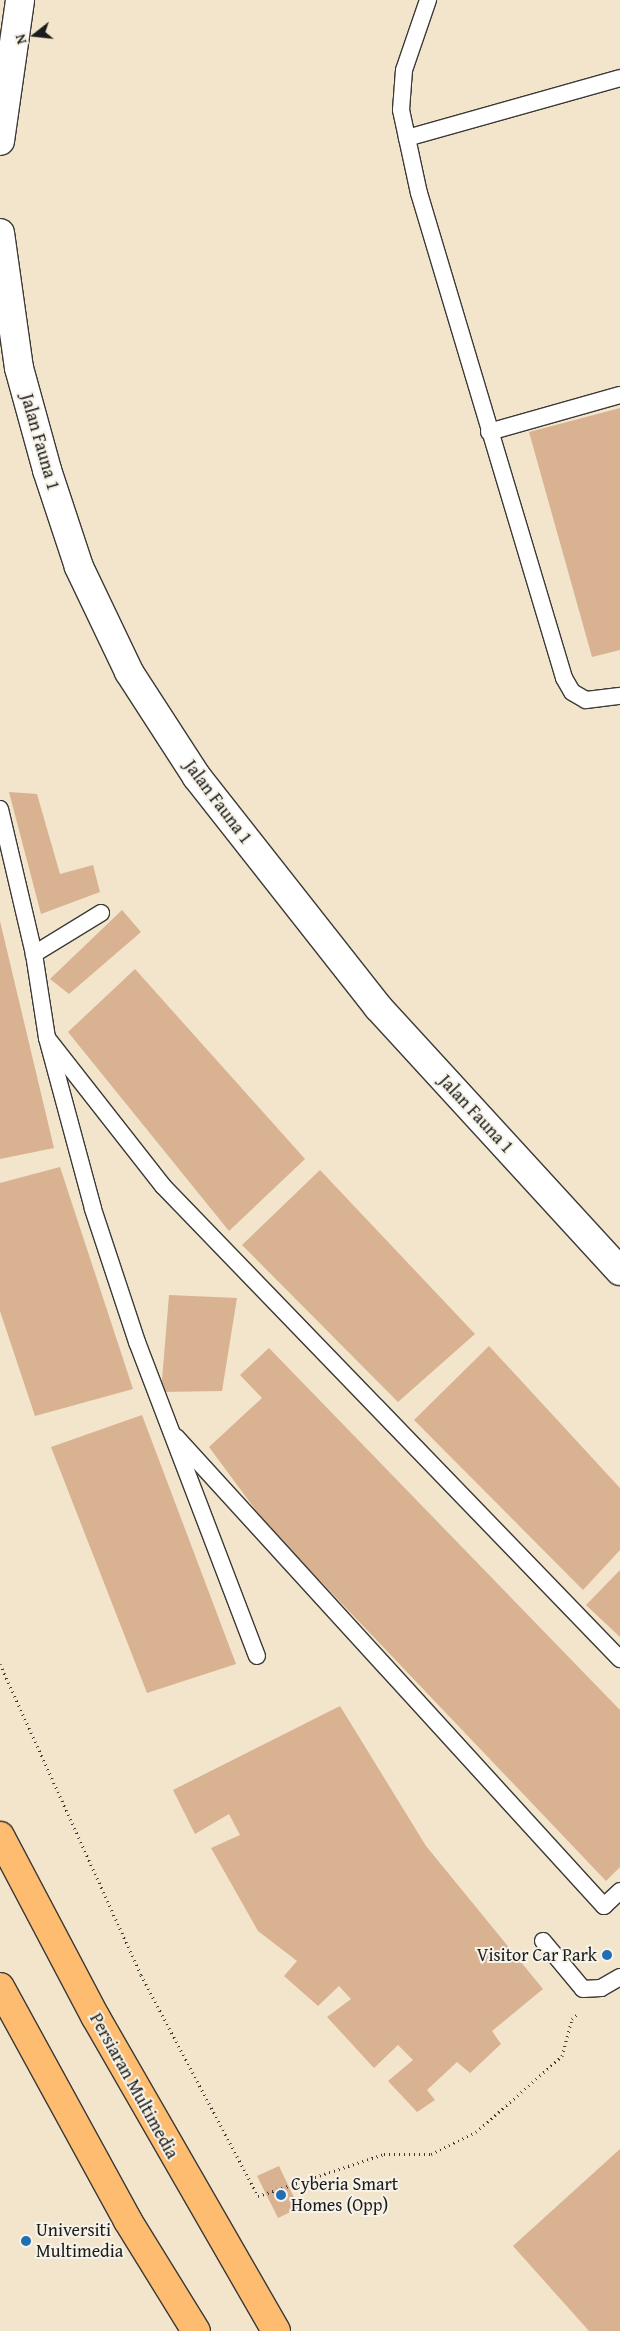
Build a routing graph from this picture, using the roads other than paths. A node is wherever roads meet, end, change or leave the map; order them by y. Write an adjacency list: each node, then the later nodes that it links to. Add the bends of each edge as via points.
1 (20, 0): 5 (street)
2 (428, 0): 4 (lane, via 404,70 401,110)
3 (620, 78): 4 (lane)
4 (407, 138): 8 (lane)
5 (0, 141)
6 (0, 233): 14 (street, Jalan Fauna 1, via 19,368 47,470 80,567 128,672 197,777 378,1007)
7 (620, 395): 8 (lane)
8 (489, 432): 9 (lane, via 564,678 572,692 586,700)
9 (620, 696)
10 (0, 809): 12 (lane)
11 (101, 913): 12 (lane)
12 (34, 954): 13 (lane)
13 (47, 1038): 15 (lane, via 93,1209); 17 (lane, via 163,1186)
14 (620, 1271)
15 (169, 1428): 16 (lane); 19 (lane, via 604,1906)
16 (257, 1656)
17 (620, 1659)
18 (0, 1836): 24 (main road, Persiaran Multimedia, via 99,2024)
19 (620, 1891)
20 (543, 1941): 21 (lane, via 582,1989 601,1988)
21 (619, 1978)
22 (0, 1987): 23 (main road, via 128,2221)
23 (196, 2331)
24 (276, 2331)

